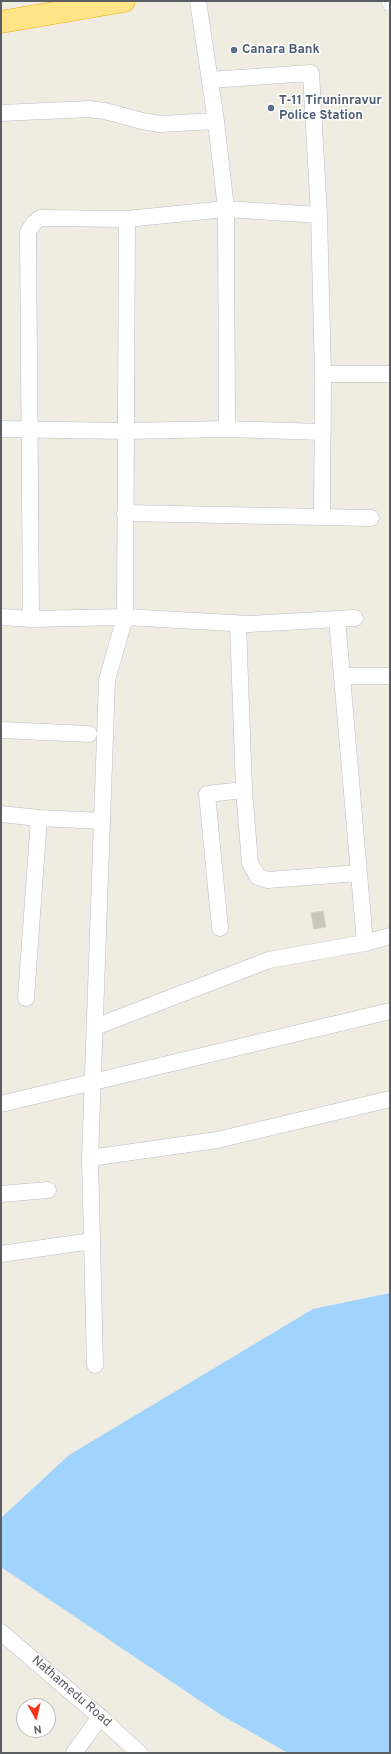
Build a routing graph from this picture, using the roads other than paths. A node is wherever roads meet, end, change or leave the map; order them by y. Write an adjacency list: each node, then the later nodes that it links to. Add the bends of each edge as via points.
1 (64, 1): 4 (highway)
2 (124, 1): 5 (highway)
3 (198, 1): 6 (street)
4 (1, 13)
5 (1, 22)
6 (210, 80): 8 (street); 10 (street, via 311,73)
7 (1, 113): 8 (street, via 89,109 160,124)
8 (216, 121): 9 (street)
9 (226, 209): 10 (street); 11 (street); 16 (street)
10 (319, 215): 12 (street)
11 (127, 219): 15 (street, via 40,218 28,232); 17 (street)
12 (323, 374): 13 (street); 18 (street)
13 (390, 374)
14 (1, 429): 15 (street)
15 (30, 429): 17 (street); 25 (street)
16 (227, 429): 17 (street); 18 (street)
17 (125, 431): 19 (street)
18 (323, 432): 20 (street)
19 (125, 513): 20 (street); 23 (street)
20 (322, 517): 21 (street)
21 (371, 518)
22 (1, 617): 25 (street)
23 (124, 617): 25 (street); 27 (street); 35 (street, via 107,680)
24 (355, 618): 26 (street)
25 (31, 619)
26 (337, 619): 27 (street); 28 (street)
27 (238, 624): 32 (street)
28 (342, 676): 29 (street); 36 (street)
29 (390, 676)
30 (1, 730): 31 (street)
31 (89, 734)
32 (244, 790): 36 (street, via 250,863 258,877 268,880); 37 (street, via 207,794)
33 (1, 814): 34 (street)
34 (39, 818): 35 (street); 40 (street)
35 (102, 821): 42 (street)
36 (359, 873): 39 (street)
37 (220, 928)
38 (390, 936): 39 (street)
39 (365, 943): 42 (street, via 269,960)
40 (26, 998)
41 (390, 1011): 43 (street)
42 (95, 1027): 43 (street)
43 (93, 1081): 45 (street); 46 (street)
44 (390, 1099): 46 (street, via 217,1140)
45 (1, 1104)
46 (90, 1158): 49 (street)
47 (48, 1190): 48 (street)
48 (1, 1194)
49 (92, 1241): 50 (street); 51 (street)
50 (1, 1254)
51 (95, 1365)
52 (1, 1632): 53 (street, Nathamedu Road)
53 (100, 1717): 54 (street); 55 (street, Nathamedu Road)
54 (74, 1753)
55 (139, 1753)

